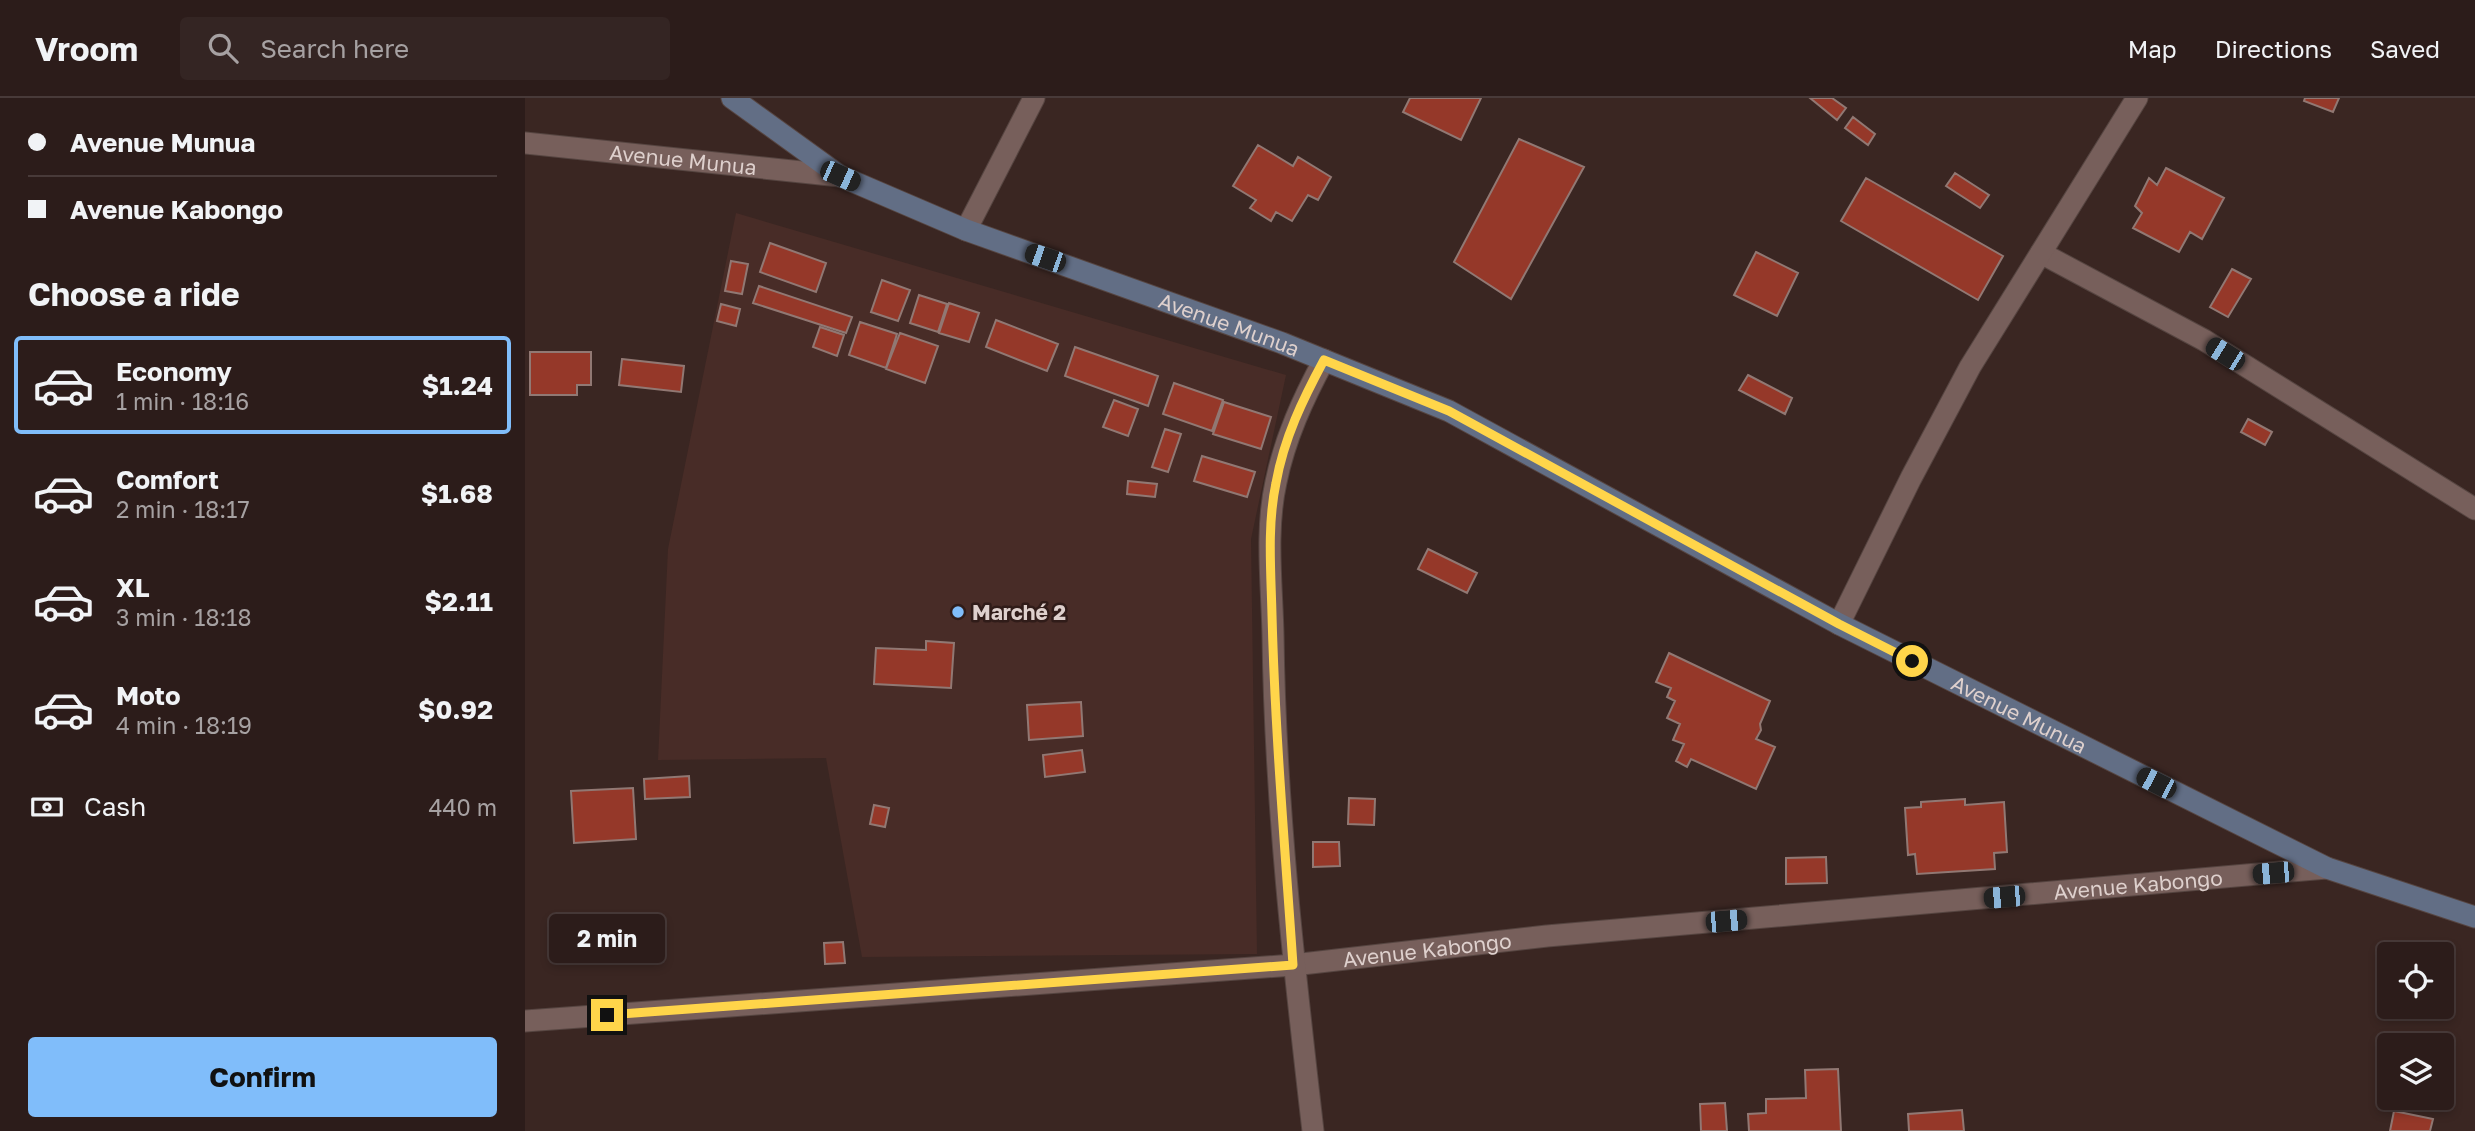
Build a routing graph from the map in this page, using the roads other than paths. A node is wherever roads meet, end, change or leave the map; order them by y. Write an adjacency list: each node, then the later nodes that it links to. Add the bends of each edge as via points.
1 (732, 98): 5 (main road, Avenue Munua)
2 (1034, 98): 6 (street)
3 (2137, 98): 7 (street)
4 (525, 143): 5 (street, Avenue Munua)
5 (840, 176): 6 (main road, Avenue Munua)
6 (966, 230): 8 (main road, Avenue Munua)
7 (2041, 253): 9 (street, via 2204,341); 10 (street, via 1970,367)
8 (1324, 360): 10 (main road, Avenue Munua, via 1449,411); 13 (street, via 1295,416 1283,453 1271,531 1273,683)
9 (2475, 509)
10 (1839, 624): 11 (main road, Avenue Munua)
11 (2327, 868): 12 (main road, Avenue Munua); 13 (street, Avenue Kabongo, via 1547,936)
12 (2475, 917)
13 (1293, 965): 14 (street, Avenue Kabongo); 15 (street)
14 (525, 1021)
15 (1313, 1131)

